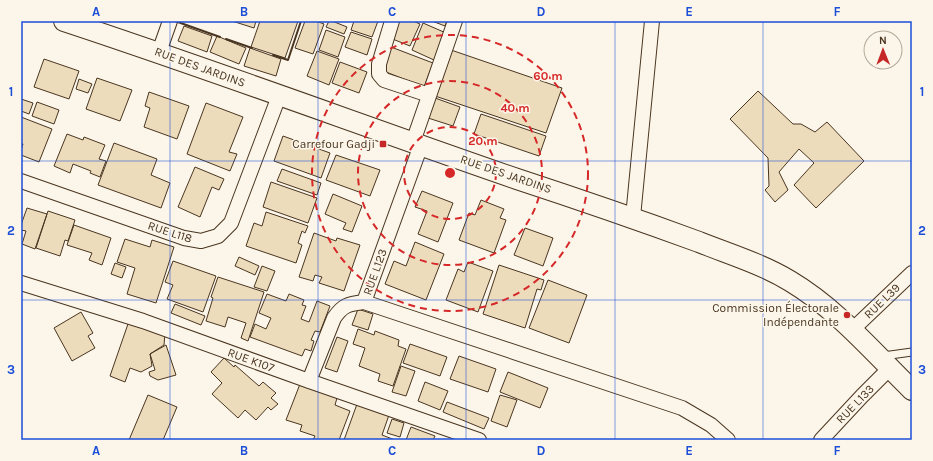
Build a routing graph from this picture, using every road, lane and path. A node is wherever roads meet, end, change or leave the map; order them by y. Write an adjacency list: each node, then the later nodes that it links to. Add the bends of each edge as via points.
1 (64, 21): 6 (main road, RUE DES JARDINS)
2 (170, 21): 6 (street)
3 (392, 21): 7 (street, via 379,64 379,74 384,80)
4 (455, 21): 7 (street, RUE L123)
5 (652, 21): 11 (street)
6 (159, 52): 8 (main road, RUE DES JARDINS)
7 (429, 95): 9 (street, RUE L123)
8 (279, 96): 9 (main road, RUE DES JARDINS); 10 (street, RUE L118, via 231,223 218,236 201,241 184,238)
9 (417, 144): 11 (main road, RUE DES JARDINS); 14 (street, RUE L123)
10 (21, 181)
11 (633, 217): 15 (main road, RUE DES JARDINS, via 756,264 789,280 816,298)
12 (912, 273): 15 (street, RUE L39)
13 (21, 283): 18 (street, RUE K107, via 143,321)
14 (364, 302): 18 (street, RUE L123, via 347,304 339,310); 21 (street, via 682,408 711,424)
15 (852, 330): 17 (main road, RUE DES JARDINS)
16 (912, 352): 17 (lane)
17 (884, 362): 19 (main road, RUE DES JARDINS); 22 (street, RUE L133, via 862,396)
18 (309, 381): 20 (street, RUE K107)
19 (912, 390)
20 (479, 440)
21 (728, 440)
22 (821, 440)

